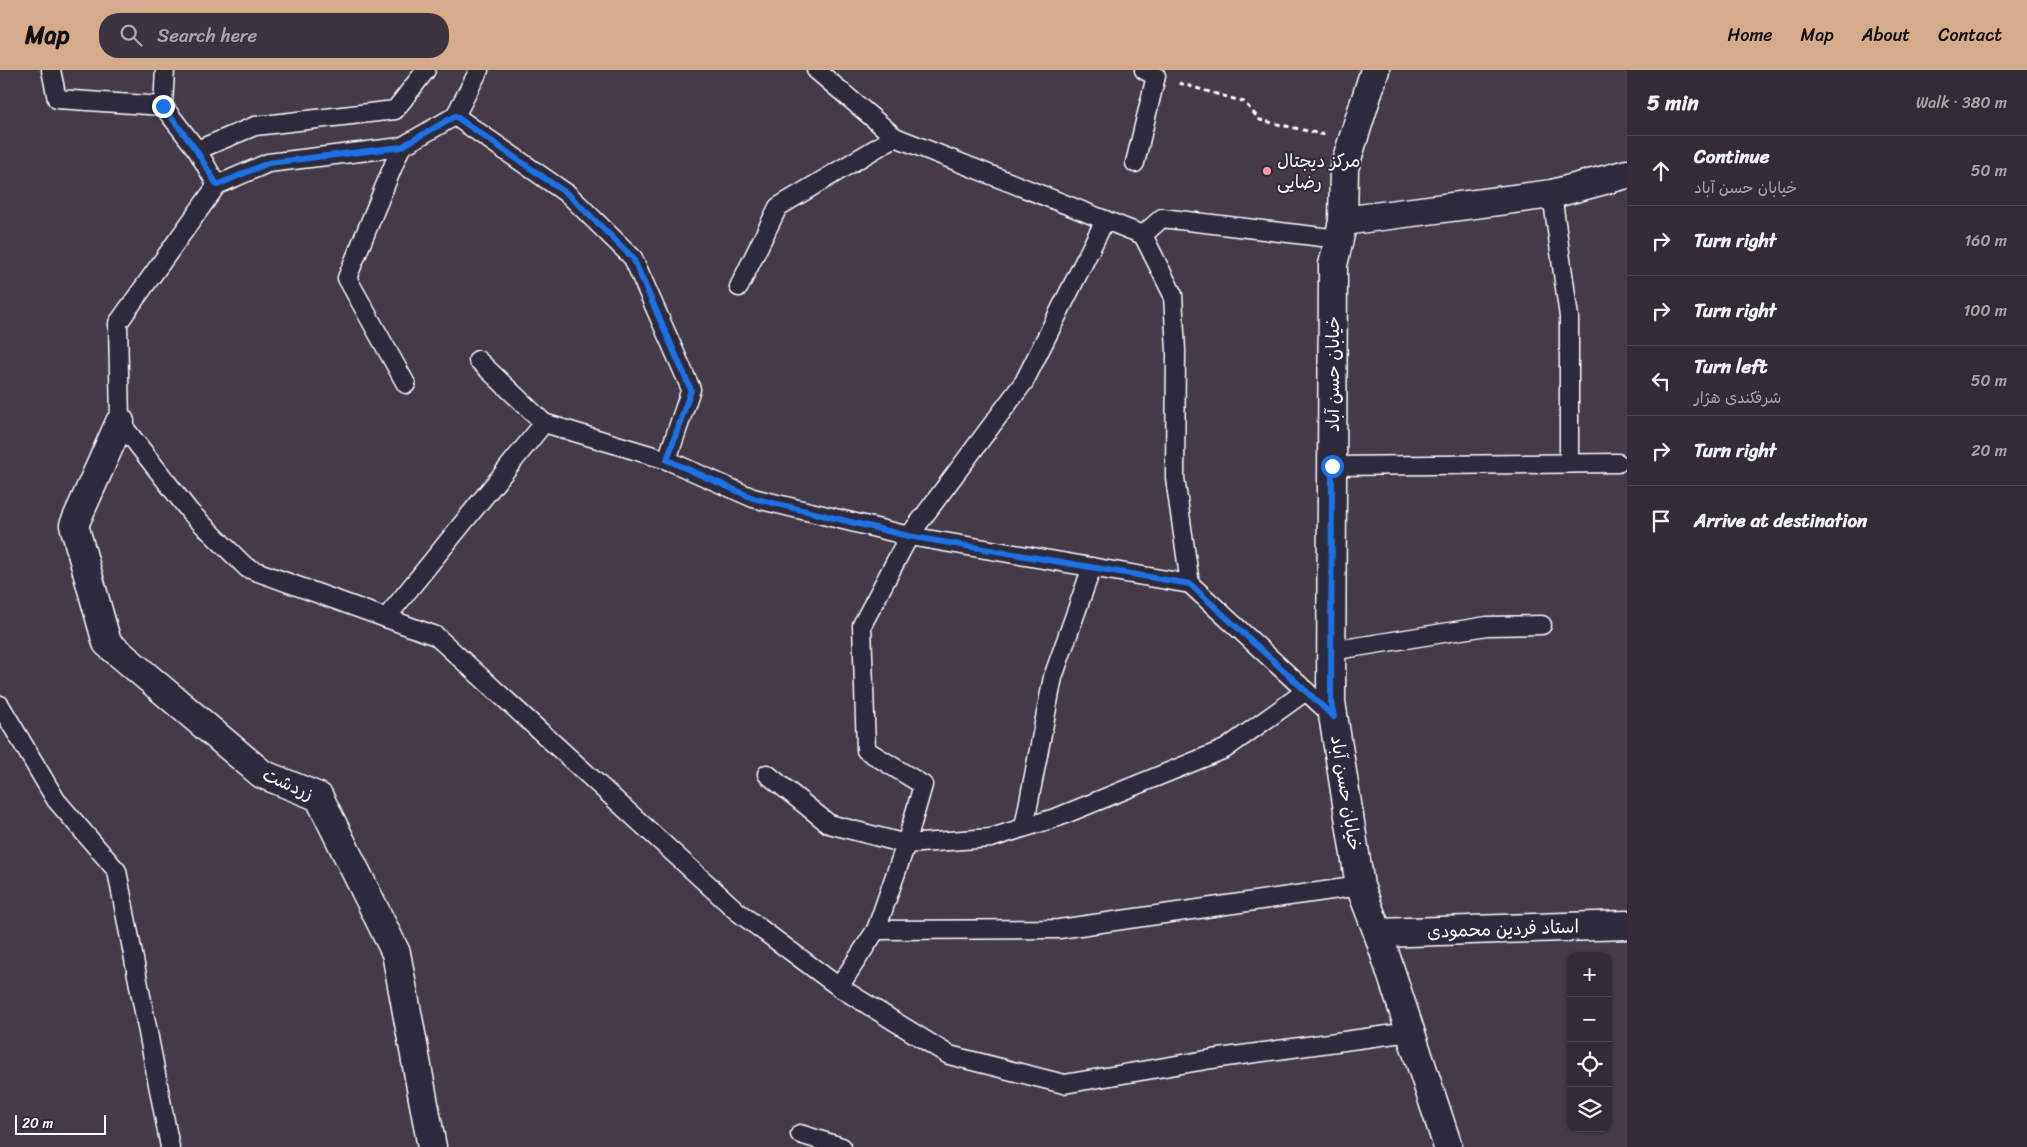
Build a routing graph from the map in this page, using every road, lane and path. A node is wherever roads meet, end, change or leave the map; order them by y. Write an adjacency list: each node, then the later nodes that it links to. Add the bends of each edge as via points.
1 (51, 70): 8 (lane, via 57,99)
2 (165, 70): 8 (lane)
3 (426, 70): 13 (lane, via 395,110 255,126)
4 (478, 70): 9 (lane)
5 (816, 70): 10 (lane)
6 (1375, 70): 11 (street, خیابان حسن آباد)
7 (1150, 73): 11 (path, via 1244,102 1260,120); 14 (lane)
8 (163, 106): 13 (lane)
9 (455, 116): 12 (lane); 26 (lane, via 569,195 633,258 691,390)
10 (895, 137): 18 (lane); 21 (lane, via 778,207)
11 (1353, 141): 19 (street, خیابان حسن آباد, via 1344,168)
12 (401, 147): 16 (lane, via 268,163); 23 (lane, via 347,278)
13 (196, 150): 16 (lane)
14 (1136, 163)
15 (1627, 174): 17 (street)
16 (217, 185): 24 (lane, via 118,323)
17 (1552, 194): 19 (street); 27 (lane, via 1569,317)
18 (1105, 220): 20 (lane); 30 (lane, via 1024,382)
19 (1341, 230): 20 (lane, via 1162,218); 29 (street, خیابان حسن آباد, via 1333,266)
20 (1143, 235): 32 (lane, via 1173,295 1176,351 1174,478)
21 (739, 287)
22 (478, 360): 25 (lane)
23 (406, 384)
24 (120, 422): 33 (lane, via 190,512 247,568); 50 (street, زردشت, via 74,525 107,643 262,774 319,797 396,953)
25 (544, 423): 26 (lane); 33 (lane)
26 (667, 460): 30 (lane, via 753,498)
27 (1569, 463): 28 (lane); 29 (lane)
28 (1618, 463)
29 (1332, 466): 35 (street, خیابان حسن آباد)
30 (908, 536): 31 (lane); 41 (lane, via 862,625 866,750 923,785)
31 (1092, 567): 32 (lane); 40 (lane, via 1053,677)
32 (1190, 584): 36 (lane)
33 (386, 618): 46 (lane, via 436,636 738,912)
34 (1542, 625): 35 (lane, via 1487,626)
35 (1331, 651): 38 (street, خیابان حسن آباد)
36 (1306, 691): 38 (lane); 40 (lane, via 1225,748 1058,817)
37 (0, 705): 49 (lane, via 56,800 117,871)
38 (1334, 717): 42 (street, خیابان حسن آباد)
39 (767, 774): 41 (lane, via 829,824)
40 (1024, 827): 41 (lane, via 991,838)
41 (906, 844): 44 (lane)
42 (1360, 886): 44 (lane, via 1059,929); 45 (street, خیابان حسن آباد)
43 (1627, 925): 45 (street, استاد فردین محمودی)
44 (876, 930): 46 (lane)
45 (1378, 933): 47 (street, خیابان حسن آباد)
46 (839, 986): 47 (lane, via 949,1055 1064,1084)
47 (1410, 1032): 52 (street, خیابان حسن آباد)
48 (800, 1134): 51 (lane)
49 (170, 1147)
50 (432, 1147)
51 (842, 1147)
52 (1448, 1147)

